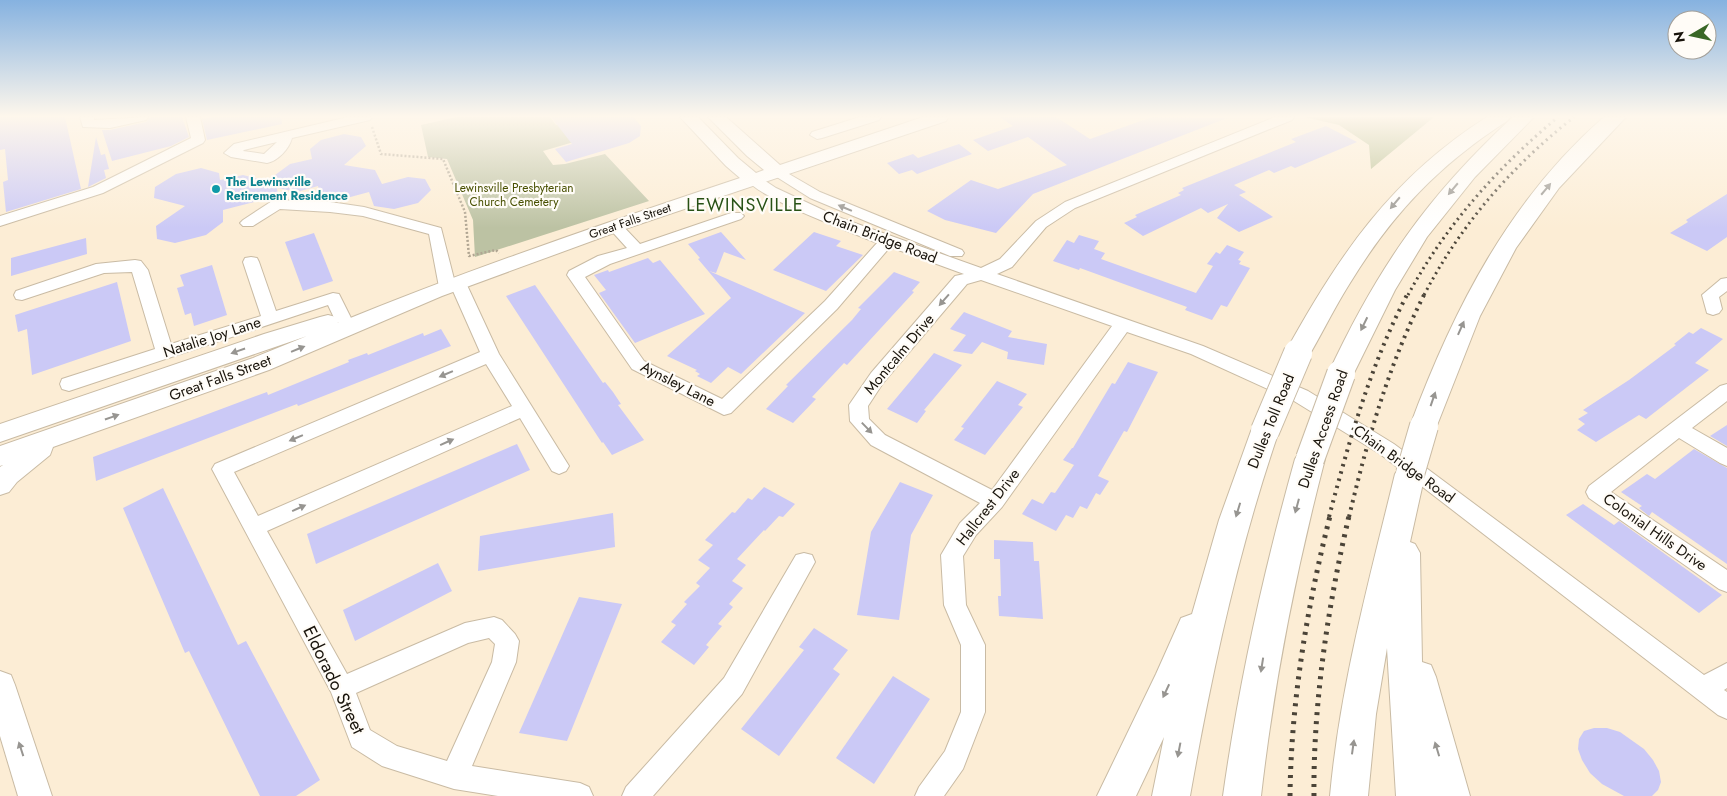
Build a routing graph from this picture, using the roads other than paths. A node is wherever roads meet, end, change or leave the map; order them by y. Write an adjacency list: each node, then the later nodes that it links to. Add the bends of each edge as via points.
1 (170, 154): 12 (street, via 98,190)
2 (724, 154): 10 (main road, Chain Bridge Road)
3 (756, 154): 9 (main road, Chain Bridge Road)
4 (828, 154): 9 (main road, Great Falls Street)
5 (1196, 154): 18 (street, via 1070,205 1041,224 1006,263)
6 (1446, 154): 42 (highway, Dulles Toll Road, one-way to 42, bridge, via 1406,190 1382,219 1321,310 1298,353 1265,431)
7 (1487, 154): 58 (highway, Dulles Access Road, one-way to 58, bridge, via 1458,183 1389,276 1341,374 1310,459 1288,541 1264,650)
8 (1577, 154): 41 (highway, one-way to 8, bridge, via 1410,474 1453,346 1501,251 1544,191)
9 (777, 171): 10 (main road, Great Falls Street); 18 (street, Chain Bridge Road, one-way to 9, via 954,251 831,202)
10 (753, 179): 14 (main road, Great Falls Street); 15 (street, Chain Bridge Road, via 809,210)
11 (736, 216): 16 (street)
12 (0, 221)
13 (248, 223): 20 (street, via 277,204 364,212 436,231)
14 (614, 226): 16 (street); 20 (main road, Great Falls Street)
15 (886, 241): 16 (street, Aynsley Lane, via 831,305 724,408 638,365 575,276 604,260); 18 (street, Chain Bridge Road)
16 (637, 250)
17 (251, 262): 23 (street)
18 (983, 274): 25 (street, Chain Bridge Road); 39 (street, Montcalm Drive, one-way to 39, via 961,280 877,378 858,405 860,421 878,440)
19 (1727, 283): 22 (street, via 1710,295)
20 (447, 287): 24 (main road, Great Falls Street); 27 (street); 32 (main road, Great Falls Street, one-way to 20, via 260,364)
21 (22, 294): 26 (street, via 102,268 135,265 140,270)
22 (1713, 309)
23 (270, 318): 24 (street, Natalie Joy Lane, via 333,298); 26 (street, Natalie Joy Lane)
24 (342, 318): 32 (main road, Great Falls Street, one-way to 32, via 272,339)
25 (1123, 324): 39 (street, Hallcrest Drive); 49 (street, Chain Bridge Road, via 1223,361 1301,396 1344,421 1387,449)
26 (165, 352): 28 (street, Natalie Joy Lane)
27 (490, 355): 30 (street); 40 (street, Eldorado Street, one-way to 40, via 222,469)
28 (69, 384)
29 (1727, 391): 33 (street, Colonial Hills Drive)
30 (523, 409): 37 (street); 40 (street, one-way to 30)
31 (0, 415): 32 (main road)
32 (70, 420): 34 (main road, Great Falls Street); 35 (main road, Great Falls Street); 38 (main road)
33 (1677, 428): 36 (street); 44 (street, Colonial Hills Drive, via 1596,492)
34 (0, 433)
35 (0, 456)
36 (1727, 458)
37 (559, 466)
38 (0, 485)
39 (995, 501): 55 (street, Hallcrest Drive, via 968,529 952,555 955,605 973,645 972,712 954,760)
40 (254, 527): 48 (street, Eldorado Street)
41 (1402, 528): 45 (highway); 59 (highway, one-way to 41, via 1351,763 1367,658)
42 (1226, 549): 56 (highway, one-way to 56, via 1170,684); 57 (highway, Dulles Toll Road, one-way to 57, via 1190,698)
43 (804, 562): 54 (street, via 732,686)
44 (1727, 582)
45 (1403, 598): 60 (highway); 61 (highway, one-way to 45, via 1424,704)
46 (1727, 674): 49 (street)
47 (0, 685): 52 (main road, one-way to 47)
48 (342, 688): 51 (street, Eldorado Street, via 360,738 391,757); 51 (street, via 465,633 494,627 507,641 504,662)
49 (1704, 689): 50 (street, Chain Bridge Road)
50 (1727, 707)
51 (454, 776): 53 (street, Eldorado Street)
52 (35, 796)
53 (580, 796)
54 (635, 796)
55 (928, 796)
56 (1116, 796)
57 (1171, 796)
58 (1242, 796)
59 (1350, 796)
60 (1415, 796)
61 (1451, 796)

